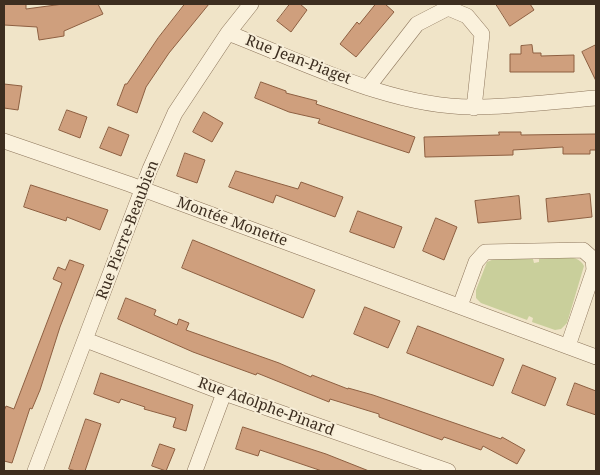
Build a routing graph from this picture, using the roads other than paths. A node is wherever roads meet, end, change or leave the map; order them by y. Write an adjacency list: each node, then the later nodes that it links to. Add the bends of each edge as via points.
1 (251, 4): 2 (street, Rue Pierre-Beaubien)
2 (228, 33): 3 (street, Rue Jean-Piaget); 7 (street, Rue Pierre-Beaubien, via 175,113)
3 (368, 87): 5 (street, Rue Jean-Piaget, via 418,101); 5 (street, Rue Jean-Piaget, via 417,24 448,8 467,16 482,34)
4 (596, 98): 5 (street, Rue Jean-Piaget)
5 (474, 108)
6 (4, 141): 7 (street, Montée Monette)
7 (143, 189): 8 (street, Montée Monette); 9 (street, Rue Pierre-Beaubien)
8 (460, 306): 10 (street, Montée Monette); 10 (street, via 476,262 485,252 583,250 591,256 594,270)
9 (86, 340): 12 (street, Rue Adolphe-Pinard); 13 (street, Rue Pierre-Beaubien)
10 (568, 346): 11 (street, Montée Monette)
11 (596, 356)
12 (224, 393): 14 (street); 15 (street, Rue Adolphe-Pinard)
13 (35, 471)
14 (195, 471)
15 (448, 471)

